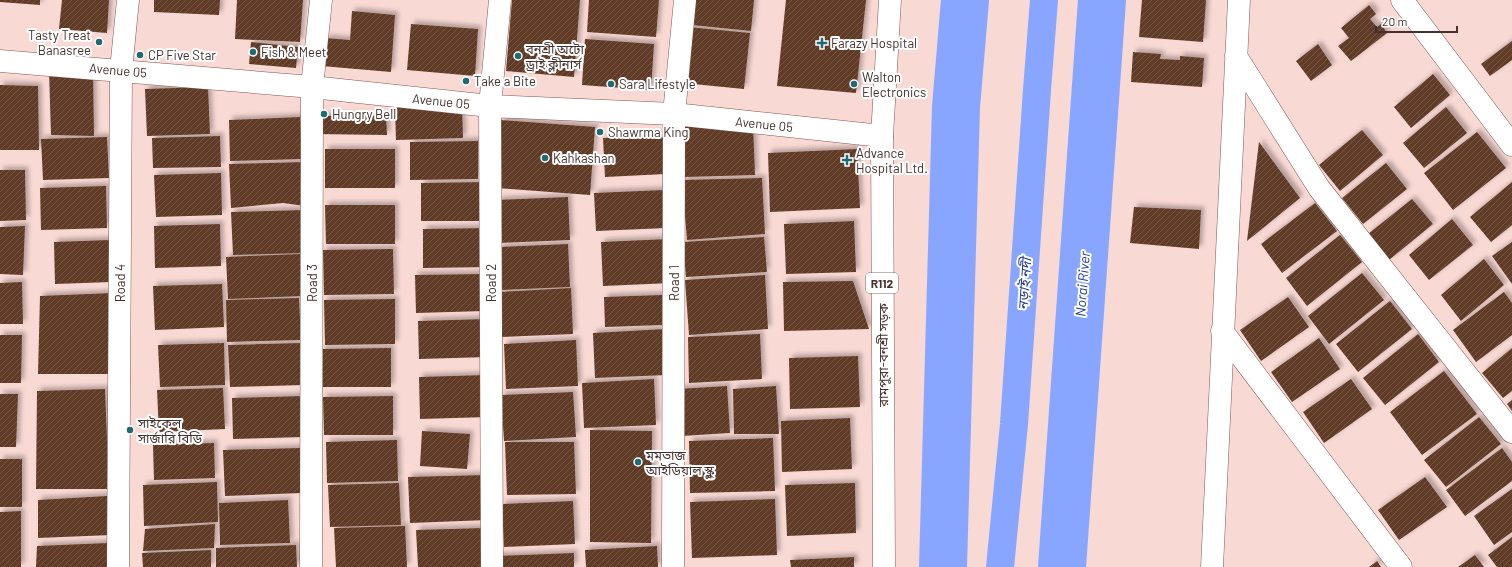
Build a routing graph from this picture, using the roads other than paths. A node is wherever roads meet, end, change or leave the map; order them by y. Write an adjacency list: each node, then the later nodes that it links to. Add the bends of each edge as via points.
1 (128, 0): 10 (street, Road 4)
2 (321, 0): 11 (street, Road 3)
3 (500, 0): 12 (street, Road 2)
4 (685, 0): 13 (street, Road 1)
5 (890, 0): 14 (street, রামপুরা-বনশ্রী সড়ক / R112)
6 (1239, 0): 8 (street)
7 (1402, 0): 15 (street)
8 (1236, 56): 16 (street); 17 (street, via 1319,188)
9 (0, 61): 10 (street, Avenue 05)
10 (121, 70): 11 (street, Avenue 05); 18 (street, Road 4)
11 (312, 86): 12 (street, Avenue 05); 19 (street, Road 3)
12 (490, 106): 13 (street, Avenue 05); 20 (street, Road 2)
13 (674, 114): 14 (street, Avenue 05); 21 (street, Road 1)
14 (882, 136): 22 (street, রামপুরা-বনশ্রী সড়ক / R112)
15 (1512, 145)
16 (1222, 331): 23 (street); 24 (street)
17 (1512, 432)
18 (118, 567)
19 (311, 567)
20 (492, 567)
21 (673, 567)
22 (884, 567)
23 (1212, 567)
24 (1401, 567)

